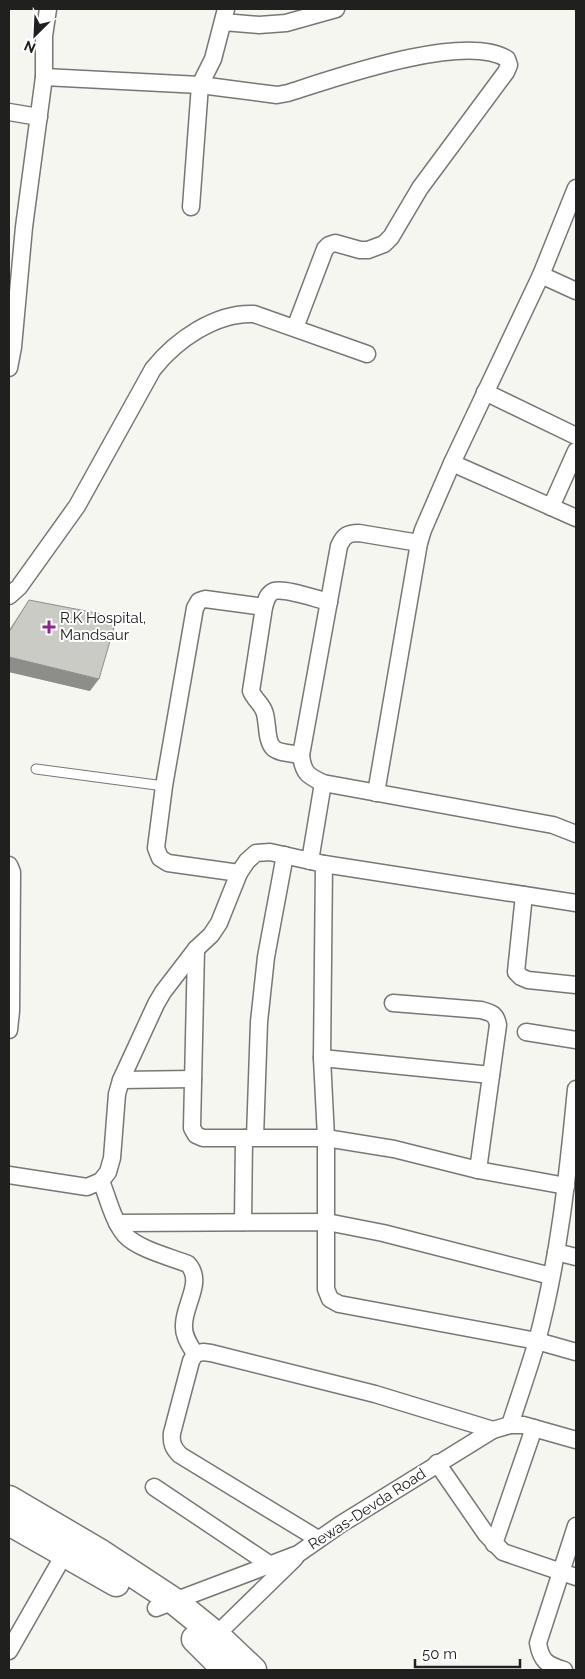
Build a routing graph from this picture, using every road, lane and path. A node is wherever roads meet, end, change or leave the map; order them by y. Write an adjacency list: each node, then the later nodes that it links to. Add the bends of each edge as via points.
1 (48, 9): 5 (street)
2 (336, 9): 4 (street)
3 (225, 16): 4 (street, via 259,25); 6 (street, via 213,59)
4 (288, 16)
5 (44, 77): 6 (street); 8 (street)
6 (200, 85): 10 (street); 13 (street, via 277,95 358,70 429,54 478,51 508,60 506,72 420,188 391,237 384,244 368,250 328,244)
7 (9, 112): 8 (street)
8 (39, 117): 15 (street)
9 (576, 188): 11 (street)
10 (191, 208)
11 (541, 275): 12 (street); 16 (street)
12 (576, 291)
13 (294, 328): 14 (street); 23 (street, via 254,314 240,313 213,321 162,358 77,506)
14 (367, 354)
15 (9, 368)
16 (486, 392): 17 (street); 19 (street)
17 (576, 436)
18 (576, 451): 20 (street)
19 (452, 463): 20 (street); 22 (street)
20 (551, 507): 21 (street)
21 (576, 518)
22 (419, 544): 24 (street, via 360,533 343,537); 30 (street)
23 (12, 589)
24 (329, 602): 25 (street, via 282,591 267,597); 26 (street)
25 (264, 607): 26 (street, via 251,691 265,712 271,747 279,752); 29 (street, via 205,598 195,608)
26 (301, 755): 28 (street, via 303,768 310,777)
27 (36, 769): 29 (lane)
28 (323, 783): 30 (street); 33 (street)
29 (164, 786): 35 (street, via 156,848 160,858 179,866)
30 (376, 793): 31 (street, via 553,825)
31 (576, 834)
32 (285, 855): 33 (street); 35 (street, via 256,853); 49 (street, via 266,957)
33 (317, 863): 36 (street); 44 (street)
34 (9, 865): 41 (street, via 12,872)
35 (239, 873): 38 (street, via 220,923)
36 (524, 895): 37 (street); 39 (street, via 516,972 528,980)
37 (576, 903)
38 (196, 949): 46 (street); 47 (street, via 156,1004)
39 (576, 985)
40 (393, 1004): 45 (street, via 492,1013 498,1025)
41 (9, 1028)
42 (526, 1032): 43 (street)
43 (576, 1040)
44 (322, 1058): 45 (street); 50 (street)
45 (492, 1075): 52 (street)
46 (193, 1079): 47 (street); 49 (street, via 192,1128 196,1135 202,1138)
47 (120, 1080): 54 (street, via 112,1158)
48 (576, 1089): 51 (street)
49 (249, 1137): 50 (street); 56 (street)
50 (326, 1138): 52 (street, via 409,1152); 57 (street)
51 (573, 1161): 55 (street)
52 (478, 1170): 55 (street)
53 (9, 1175): 54 (street, via 87,1187)
54 (101, 1181): 58 (street)
55 (566, 1186): 59 (street)
56 (243, 1222): 57 (street); 58 (street)
57 (327, 1222): 61 (street); 62 (street, via 326,1288 330,1299 339,1304)
58 (117, 1223): 64 (street, via 136,1243 188,1264 194,1271 195,1280 184,1325 185,1337)
59 (556, 1252): 60 (street); 61 (street)
60 (576, 1257)
61 (551, 1276): 62 (street)
62 (537, 1341): 63 (street); 65 (street)
63 (576, 1352)
64 (196, 1354): 67 (street, via 211,1353 366,1392); 74 (street, via 191,1361 172,1433 174,1449)
65 (510, 1425): 66 (street, Rewas-Devda Road); 67 (street, Rewas-Devda Road)
66 (534, 1428): 68 (street, Rewas-Devda Road); 75 (street)
67 (493, 1430): 69 (street, Rewas-Devda Road)
68 (576, 1440)
69 (437, 1463): 74 (street, Rewas-Devda Road); 75 (street)
70 (154, 1488): 78 (street)
71 (9, 1499): 76 (main road)
72 (9, 1522): 76 (main road)
73 (575, 1532): 79 (street)
74 (318, 1539): 77 (street, Rewas-Devda Road)
75 (494, 1544): 79 (street, via 503,1552)
76 (69, 1545): 80 (main road, via 98,1572); 82 (street)
77 (298, 1554): 78 (street, Rewas-Devda Road); 81 (street)
78 (270, 1564): 80 (street, Rewas-Devda Road)
79 (569, 1574): 85 (street, via 538,1643 545,1662)
80 (165, 1604): 81 (main road)
81 (210, 1641): 83 (main road); 84 (main road)
82 (9, 1651)
83 (226, 1670)
84 (253, 1670)
85 (564, 1670)

